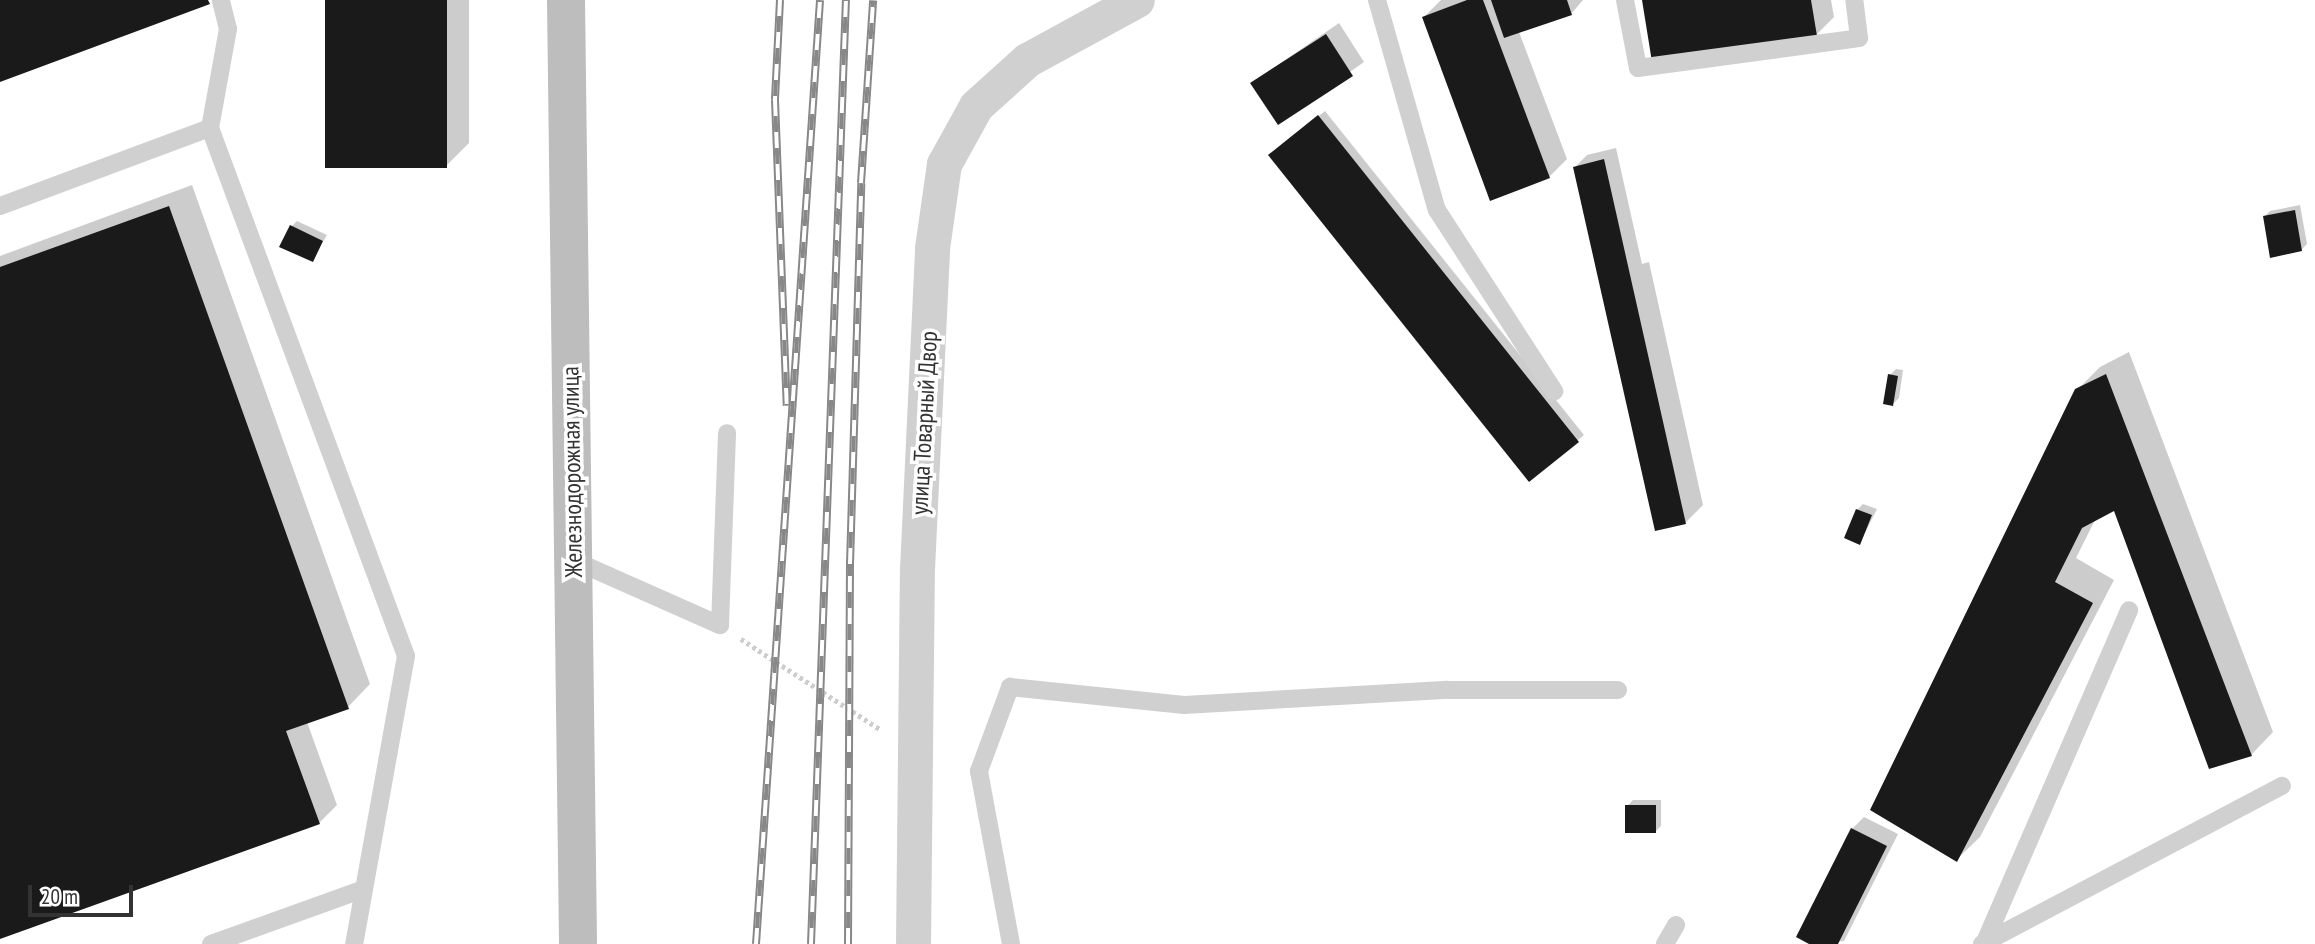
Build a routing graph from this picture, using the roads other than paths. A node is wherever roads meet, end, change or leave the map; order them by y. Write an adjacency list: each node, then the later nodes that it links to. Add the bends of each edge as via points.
1 (220, 0): 7 (lane, via 228,29)
2 (566, 0): 11 (main road, Железнодорожная улица)
3 (1137, 0): 20 (street, улица Товарный Двор, via 1027,60 976,106 944,164 930,290 917,569)
4 (1377, 0): 9 (lane, via 1437,210)
5 (1625, 0): 6 (lane, via 1638,68 1859,38)
6 (1854, 0)
7 (210, 128): 8 (lane); 15 (lane, via 406,656)
8 (0, 206)
9 (1554, 391)
10 (727, 433): 11 (lane, via 720,625)
11 (573, 560): 19 (main road, Железнодорожная улица)
12 (2129, 610): 23 (lane)
13 (1619, 690): 21 (lane, via 1448,690 1184,705 1010,687 979,771)
14 (2282, 786): 23 (lane)
15 (362, 890): 17 (lane); 18 (lane)
16 (1676, 925): 22 (lane)
17 (211, 944)
18 (354, 944)
19 (578, 944)
20 (913, 944)
21 (1010, 944)
22 (1665, 944)
23 (1983, 944)

